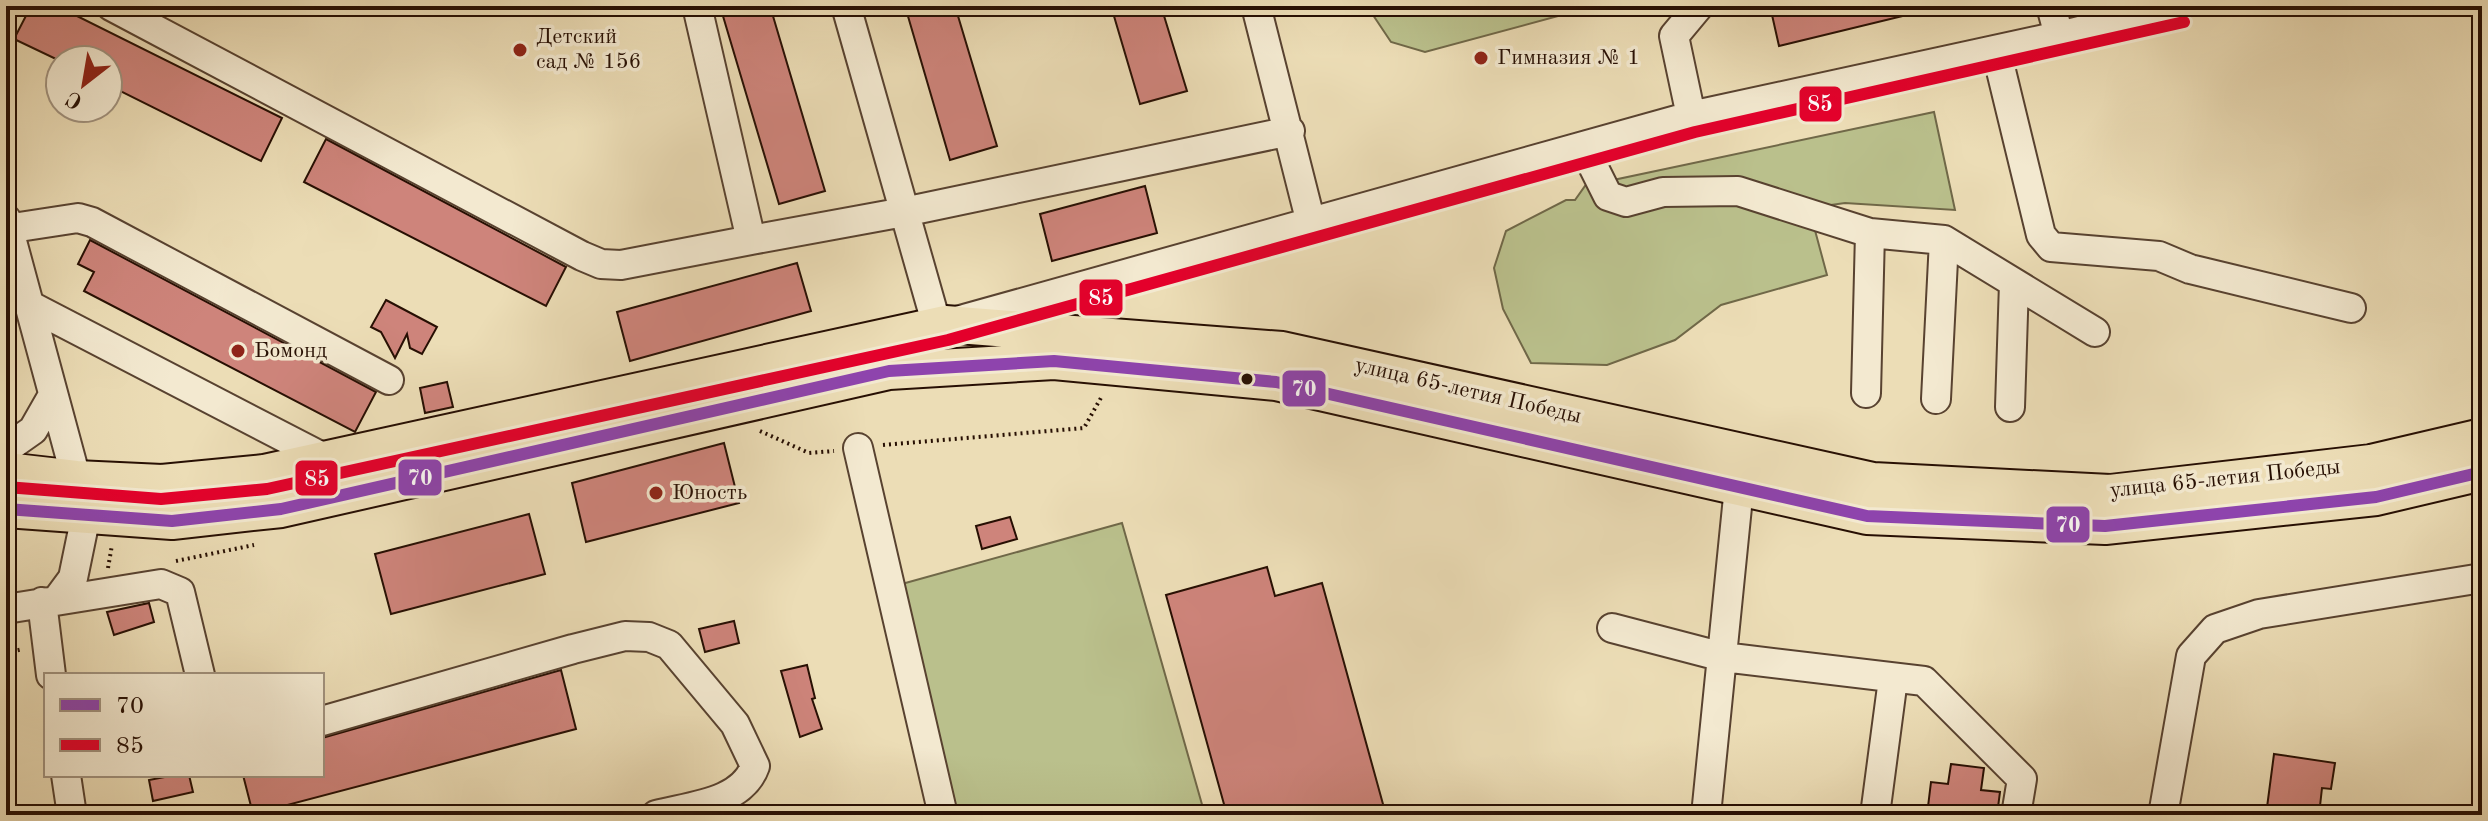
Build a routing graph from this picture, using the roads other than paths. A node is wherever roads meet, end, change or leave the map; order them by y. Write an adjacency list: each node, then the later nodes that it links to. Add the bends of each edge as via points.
1 (697, 6): 17 (street)
2 (846, 6): 13 (street)
3 (1256, 6): 11 (street)
4 (1699, 6): 10 (street, via 1674,36)
5 (2051, 6): 8 (street)
6 (2180, 6): 8 (street)
7 (114, 7): 17 (street, via 601,264 621,265)
8 (2059, 36): 9 (street)
9 (1996, 50): 10 (street); 21 (street, via 2041,235 2051,247 2159,256 2190,269)
10 (1691, 116): 12 (street)
11 (1290, 131): 13 (street); 14 (street)
12 (1583, 146): 14 (street); 16 (street, via 1608,196 1626,202 1663,192 1738,191)
13 (904, 212): 17 (street); 22 (street)
14 (1311, 223): 22 (street)
15 (7, 225): 20 (street); 24 (street, via 78,218 92,222)
16 (1870, 233): 18 (street); 25 (street)
17 (751, 240)
18 (1944, 240): 19 (street); 27 (street)
19 (2014, 283): 23 (street); 28 (street)
20 (29, 305): 26 (street); 32 (street)
21 (2351, 308)
22 (941, 325): 29 (main road, улица 65-летия Победы, via 1282,350 1873,481 2110,493 2371,463); 32 (main road, улица 65-летия Победы)
23 (2095, 332)
24 (389, 380)
25 (1866, 393)
26 (53, 395): 31 (street, via 33,430); 35 (street)
27 (1936, 399)
28 (2010, 407)
29 (2482, 437)
30 (858, 448): 51 (street)
31 (6, 449)
32 (326, 459): 35 (main road, улица 65-летия Победы, via 264,473 162,483)
33 (6, 471): 35 (main road, улица 65-летия Победы)
34 (2482, 472): 36 (main road, улица 65-летия Победы, via 2376,497 2105,526 1867,516)
35 (76, 479): 38 (street)
36 (1739, 487): 38 (main road, улица 65-летия Победы, via 1276,382 1054,361 889,371 281,509 172,521); 43 (street)
37 (6, 509): 38 (main road, улица 65-летия Победы)
38 (86, 515): 40 (street, via 73,578)
39 (2482, 578): 55 (street, via 2259,614 2215,629 2191,656)
40 (49, 601): 41 (street); 44 (street); 45 (street, via 161,584 174,587 180,592)
41 (6, 609)
42 (1612, 628): 43 (street)
43 (1723, 657): 46 (street); 52 (street)
44 (51, 673)
45 (200, 673)
46 (1893, 679): 53 (street); 54 (street, via 1924,681 2022,779)
47 (324, 720): 50 (street, via 573,649 625,636 649,637 669,645 735,724 755,766 750,781 736,793)
48 (66, 777): 49 (street)
49 (72, 815)
50 (656, 815)
51 (943, 815)
52 (1706, 815)
53 (1875, 815)
54 (2016, 815)
55 (2163, 815)

